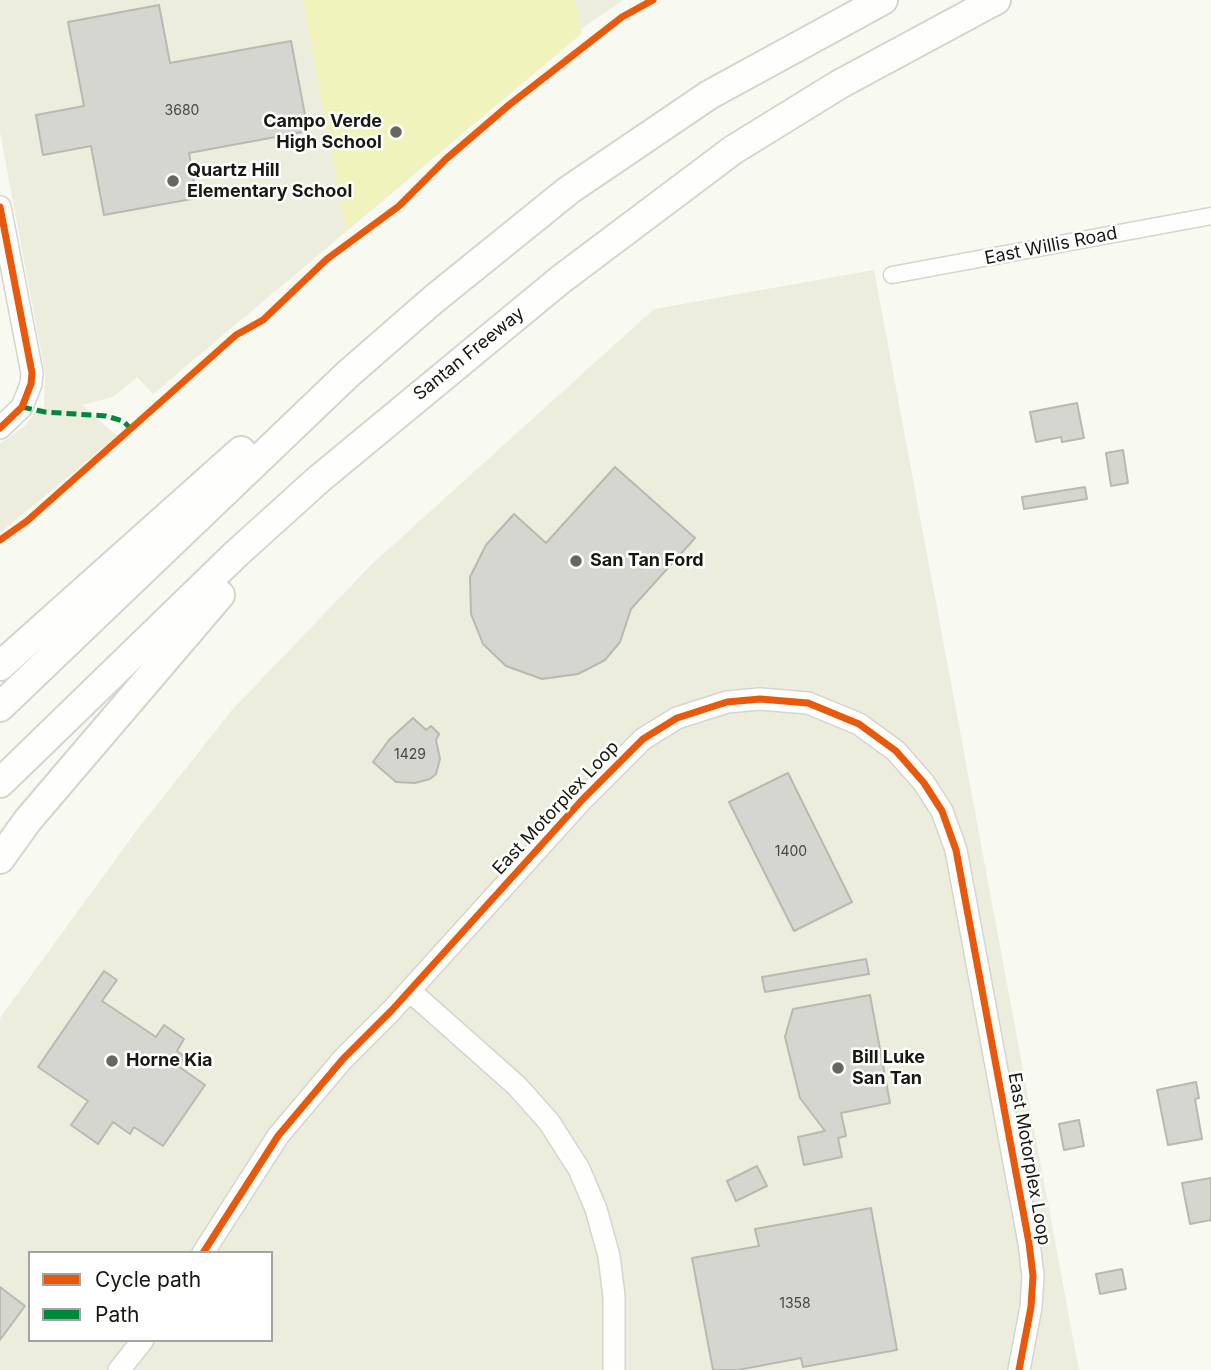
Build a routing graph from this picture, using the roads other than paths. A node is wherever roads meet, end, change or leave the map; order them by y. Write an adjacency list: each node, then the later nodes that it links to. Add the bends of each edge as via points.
1 (883, 0): 6 (highway, via 709,95 569,190)
2 (996, 0): 8 (highway, Santan Freeway, via 840,84 733,150 560,280)
3 (0, 206): 7 (street, via 32,373 22,407)
4 (1211, 216): 5 (street, East Willis Road)
5 (892, 275)
6 (348, 374): 9 (highway, via 286,411); 10 (highway)
7 (0, 428)
8 (319, 479): 11 (highway, Santan Freeway); 12 (highway, via 285,530 206,608)
9 (0, 666)
10 (0, 707)
11 (0, 783)
12 (0, 859)
13 (410, 991): 14 (street, East Motorplex Loop, via 343,1059 278,1136); 17 (street, via 517,1086 549,1122 579,1169 609,1256); 18 (street, East Motorplex Loop, via 582,800 662,726 699,709 760,699 808,703 859,724 914,770 942,811 956,850 1029,1243 1031,1307)
14 (204, 1251)
15 (141, 1342): 16 (street)
16 (119, 1370)
17 (614, 1370)
18 (1019, 1370)

